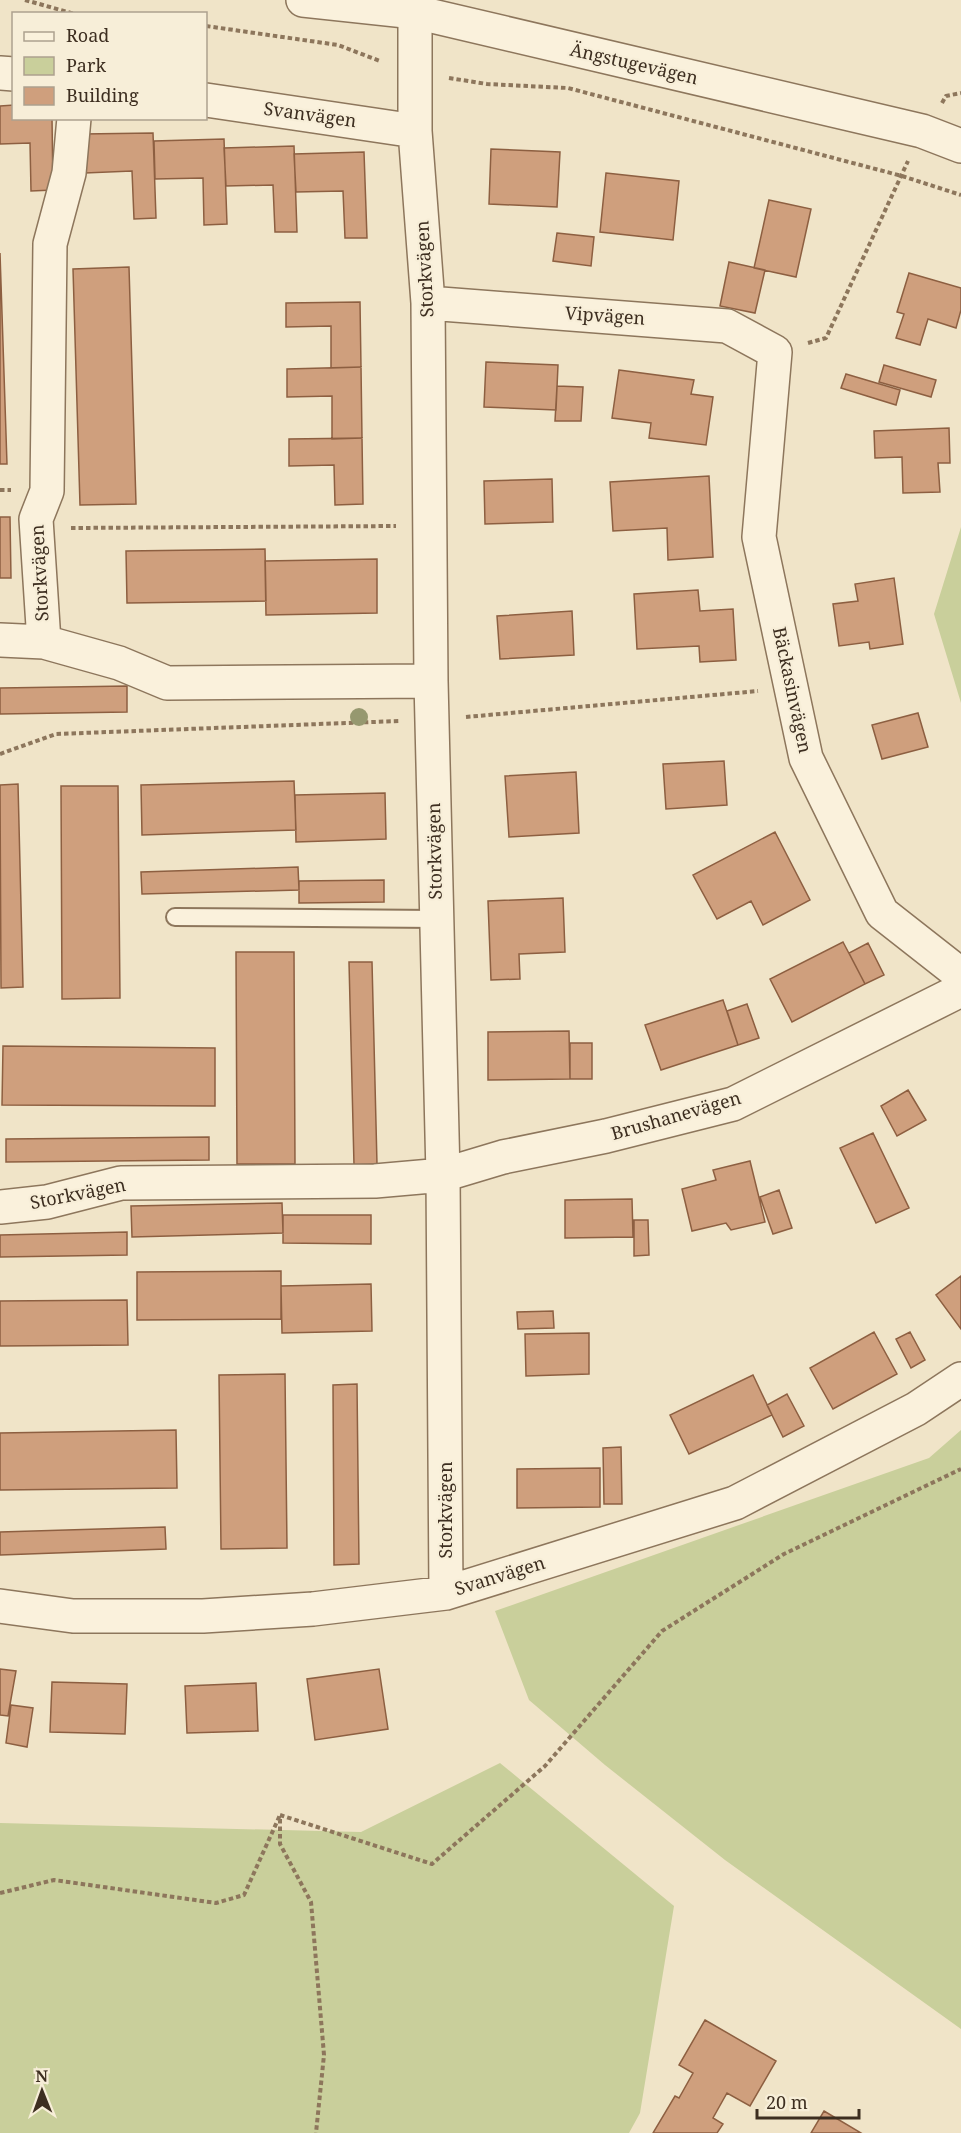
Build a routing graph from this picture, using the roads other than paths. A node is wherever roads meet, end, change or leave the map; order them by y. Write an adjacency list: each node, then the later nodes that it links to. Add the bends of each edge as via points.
1 (303, 0): 2 (street, Ängstugevägen)
2 (415, 6): 5 (street, Storkvägen); 6 (street, Ängstugevägen, via 922,131)
3 (207, 100): 5 (street, Svanvägen)
4 (74, 120): 10 (street, Storkvägen, via 69,173 50,244 47,491 36,519)
5 (415, 131): 7 (street, Storkvägen)
6 (961, 146)
7 (428, 303): 8 (street, Vipvägen, via 727,326); 11 (street, Storkvägen)
8 (775, 352): 14 (street, Bäckasinvägen, via 759,537 806,758 882,913)
9 (0, 640): 10 (street)
10 (44, 642): 11 (street, via 119,663 167,683)
11 (431, 681): 13 (street, Storkvägen)
12 (175, 917): 13 (lane)
13 (437, 919): 16 (street, Storkvägen)
14 (961, 975)
15 (961, 990): 16 (street, Brushanevägen, via 733,1104 503,1157)
16 (443, 1175): 17 (street, Storkvägen, via 375,1181 122,1184 47,1202); 19 (street, Storkvägen)
17 (0, 1207)
18 (961, 1379): 19 (street, Svanvägen, via 916,1409 735,1503)
19 (446, 1593): 20 (street, Svanvägen, via 313,1609 203,1616 73,1616)
20 (0, 1606)

